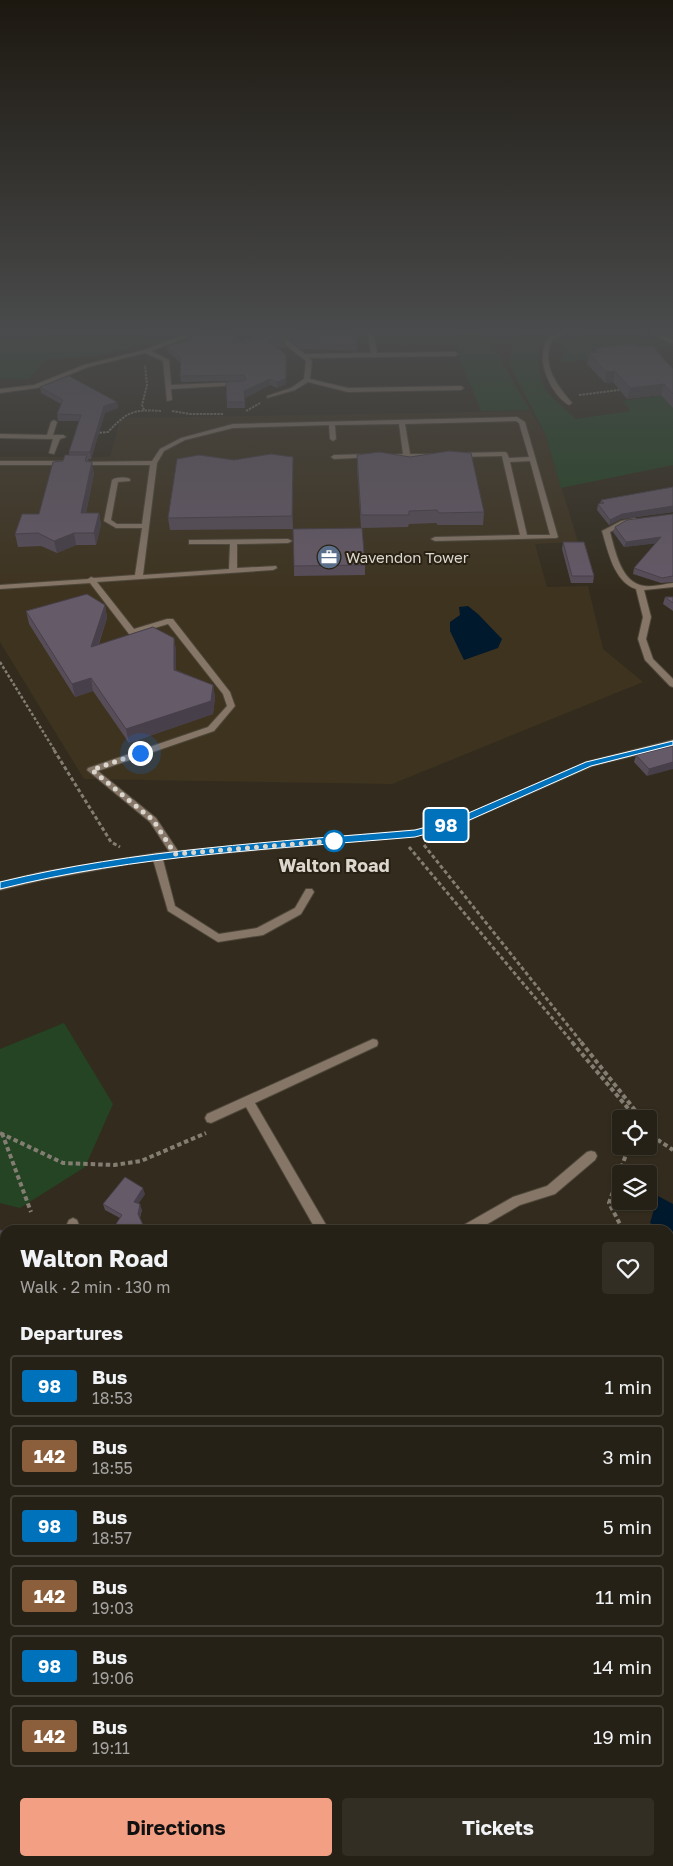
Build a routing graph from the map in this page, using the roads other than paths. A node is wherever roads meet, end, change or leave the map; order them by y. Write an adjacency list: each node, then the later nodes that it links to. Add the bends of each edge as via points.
1 (54, 422): 5 (street)
2 (402, 422): 3 (street); 10 (street); 12 (street, via 517,420 522,422)
3 (332, 424): 6 (street); 15 (street, via 233,426 183,439 162,450)
4 (0, 436): 5 (street)
5 (50, 436): 7 (street, via 60,436)
6 (333, 439)
7 (52, 453)
8 (436, 455): 10 (street)
9 (446, 455): 13 (street, via 505,454)
10 (407, 456): 11 (street)
11 (334, 457)
12 (532, 459): 13 (street); 19 (street, via 554,537)
13 (506, 460): 19 (street)
14 (0, 463): 15 (street)
15 (154, 463): 18 (street)
16 (128, 480): 18 (street, via 115,480 107,521 116,526)
17 (640, 520): 30 (street, via 623,522 606,531 615,561 626,580)
18 (146, 526): 26 (street)
19 (524, 537): 20 (street)
20 (435, 539)
21 (288, 541): 23 (street)
22 (192, 542): 23 (street)
23 (234, 542): 25 (street)
24 (273, 568): 25 (street)
25 (233, 570): 26 (street)
26 (139, 576): 27 (street)
27 (91, 580): 29 (street); 33 (street, via 132,632 170,621 227,694 231,706 211,729 92,770 153,820)
28 (673, 585): 30 (street)
29 (0, 586)
30 (640, 588): 31 (street, via 647,617 642,639 649,660)
31 (673, 684)
32 (673, 743): 33 (street, via 589,764 453,824 415,834)
33 (175, 854): 34 (street)
34 (157, 856): 35 (street); 36 (street, via 172,908 218,938 259,932 298,911)
35 (0, 886)
36 (309, 892)
37 (373, 1042): 38 (street)
38 (248, 1101): 39 (street); 41 (street)
39 (211, 1118)
40 (592, 1156): 42 (street, via 551,1190 517,1201)
41 (320, 1225)
42 (475, 1225)

